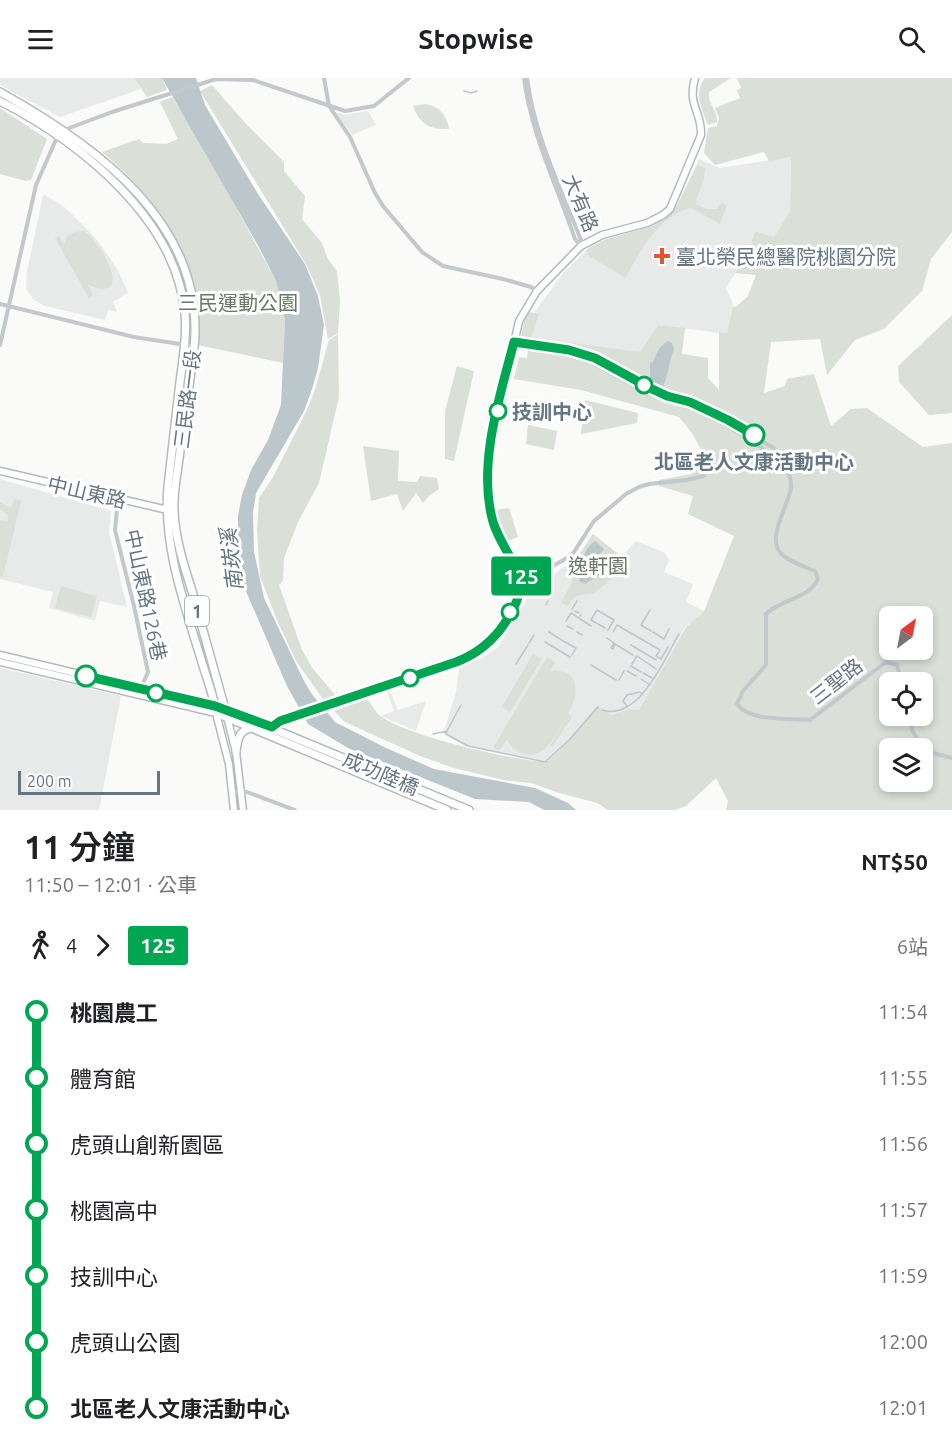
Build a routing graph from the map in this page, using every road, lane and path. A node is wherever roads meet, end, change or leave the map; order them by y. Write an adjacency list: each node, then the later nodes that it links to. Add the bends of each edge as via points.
1 (324, 78): 8 (street)
2 (410, 78): 8 (street, via 374,106 345,111)
3 (525, 78): 10 (street, 大有路, via 535,129 575,239)
4 (695, 78): 10 (street, via 691,99 701,135 670,209 647,223)
5 (253, 79): 8 (street); 9 (street, via 204,82)
6 (0, 92): 9 (main road, 1)
7 (0, 101): 9 (main road, 1)
8 (329, 106): 11 (street, via 350,137 383,206 422,252 443,266)
9 (61, 133): 13 (street, via 35,186); 14 (main road, 三民路一段 / 1, via 128,197 166,248 183,300); 17 (main road, 三民路一段 / 1, via 87,147 112,168 163,225 189,287)
10 (581, 246): 11 (street)
11 (537, 291): 16 (street, via 519,321)
12 (0, 304): 13 (street)
13 (9, 306): 14 (street); 15 (street)
14 (185, 344): 17 (street); 21 (main road, 三民路一段 / 1)
15 (0, 345)
16 (513, 345): 22 (street, via 488,461 488,485 492,520); 27 (street, 三聖路, via 592,363 647,393 688,407 775,453 789,475 791,485 776,534 776,547 783,556 815,571 818,579 809,592 773,607 766,615 766,665 743,691 737,704 742,710 753,716 810,720 886,662 897,664)
17 (194, 346): 21 (main road, 三民路一段 / 1)
18 (0, 471): 20 (street, 中山東路)
19 (704, 476): 22 (street, via 650,484 626,494 594,521 572,555 531,579)
20 (118, 499): 21 (street, 中山東路); 28 (street, 中山東路126巷, via 115,530 148,672)
21 (170, 511): 23 (main road, 三民路一段 / 1); 24 (main road, 三民路一段 / 1, via 172,557)
22 (523, 579): 31 (street, via 514,607 491,641 477,653 290,717)
23 (199, 617): 24 (main road); 30 (main road, 三民路一段 / 1)
24 (189, 619): 29 (main road, 三民路一段 / 1)
25 (0, 655): 28 (street)
26 (0, 662): 28 (street)
27 (899, 672)
28 (139, 693): 29 (street)
29 (216, 710): 30 (main road); 38 (street)
30 (226, 713): 31 (main road, 成功陸橋); 32 (main road, 成功陸橋); 34 (street)
31 (272, 727): 33 (street); 43 (main road, 成功陸橋)
32 (252, 728): 33 (main road, 成功陸橋); 34 (main road, via 241,733)
33 (268, 735): 42 (main road, 成功陸橋)
34 (236, 752): 37 (street)
35 (933, 752): 36 (street)
36 (952, 758)
37 (242, 791): 38 (street); 40 (street); 41 (street)
38 (233, 792): 39 (street)
39 (234, 810)
40 (243, 810)
41 (295, 810)
42 (447, 810)
43 (469, 810)

